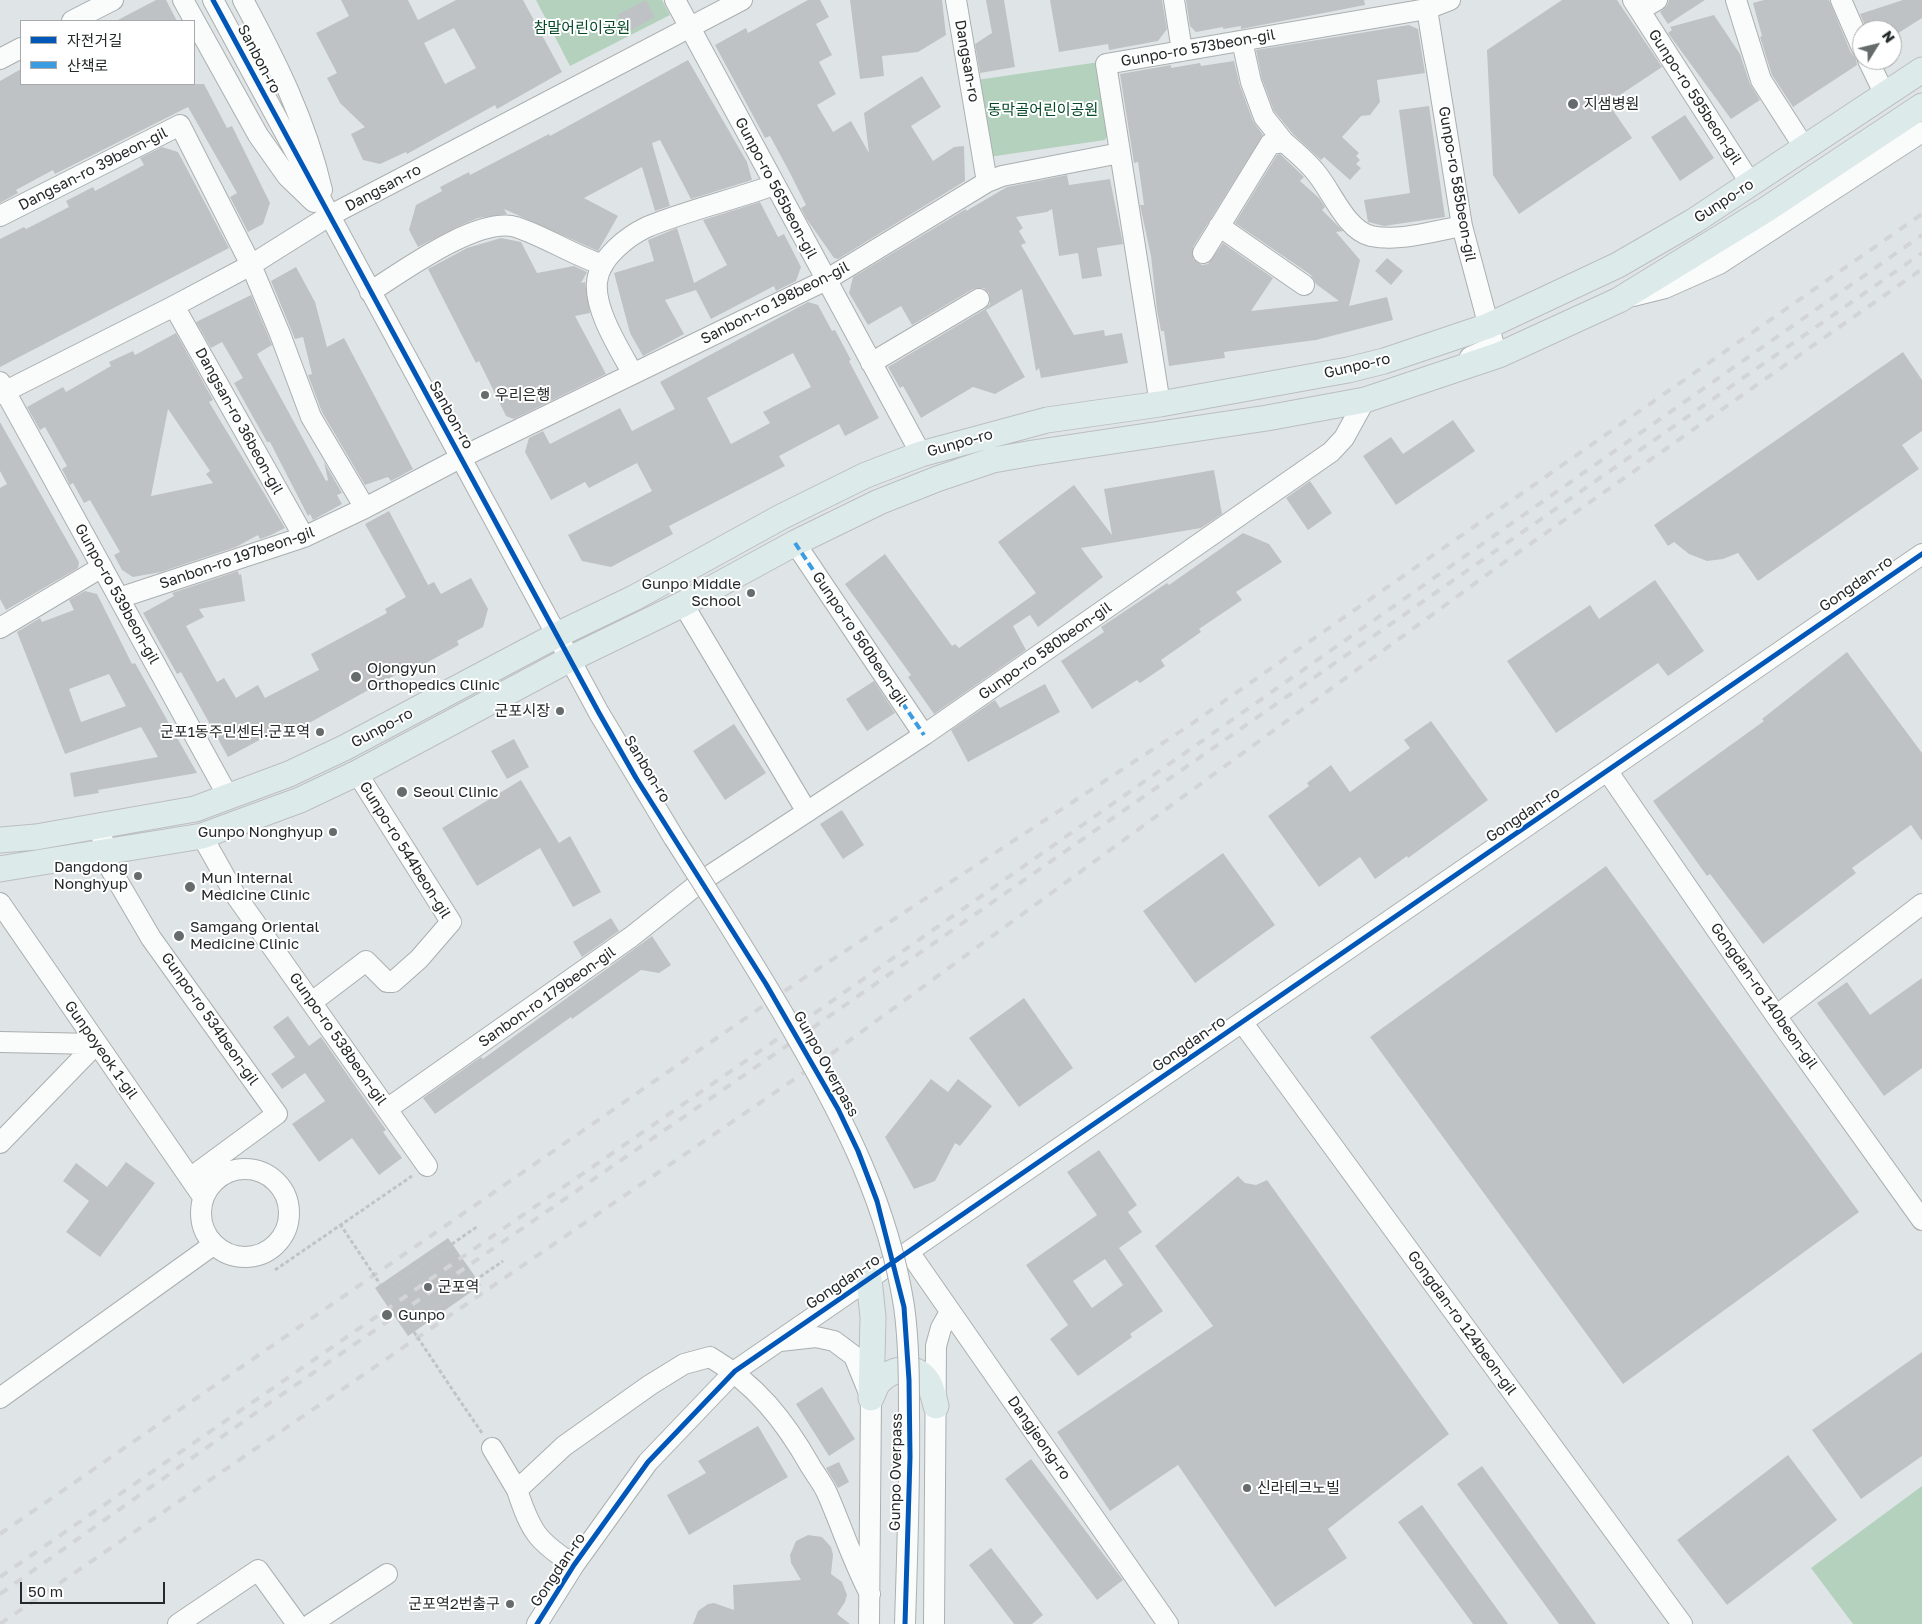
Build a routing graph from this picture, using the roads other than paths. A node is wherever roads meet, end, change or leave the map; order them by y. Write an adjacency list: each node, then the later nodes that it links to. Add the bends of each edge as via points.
1 (113, 0): 15 (street)
2 (183, 0): 16 (street, Sanbon-ro)
3 (213, 0): 36 (street, Sanbon-ro)
4 (243, 0): 36 (street, Sanbon-ro, via 278,64 298,111 315,158)
5 (675, 0): 19 (street, Gunpo-ro 565beon-gil)
6 (742, 0): 19 (street, Dangsan-ro)
7 (956, 0): 32 (street, Dangsan-ro)
8 (1174, 0): 22 (street)
9 (1450, 0): 14 (street, Gunpo-ro 573beon-gil)
10 (1657, 0): 13 (street, Gunpo-ro 595beon-gil)
11 (1736, 0): 30 (street, via 1761,80)
12 (1840, 0): 18 (street)
13 (1636, 5): 34 (street, Gunpo-ro 595beon-gil)
14 (1427, 9): 20 (street, Gunpo-ro 573beon-gil); 38 (street, Gunpo-ro 585beon-gil)
15 (74, 20)
16 (194, 20)
17 (195, 22): 36 (street, Sanbon-ro, via 258,135 287,176)
18 (1852, 26)
19 (690, 27): 33 (street, Gunpo-ro 565beon-gil); 36 (street, Dangsan-ro)
20 (1242, 41): 22 (street, Gunpo-ro 573beon-gil); 29 (street, via 1251,82 1264,117)
21 (20, 49): 23 (street)
22 (1182, 51): 31 (street, Gunpo-ro 573beon-gil, via 1106,64)
23 (0, 59)
24 (1873, 70): 26 (street)
25 (1922, 70): 26 (main road, Gunpo-ro)
26 (1885, 95): 30 (main road, Gunpo-ro)
27 (1922, 106): 46 (main road, Gunpo-ro, via 1767,209)
28 (1922, 132): 46 (street, via 1720,264 1665,288)
29 (1284, 142): 37 (street, via 1270,144); 38 (street, via 1318,175 1331,198 1359,231 1371,236 1395,237)
30 (1804, 147): 34 (main road, Gunpo-ro)
31 (1120, 153): 32 (street, Sanbon-ro 198beon-gil, via 1002,176); 54 (street, Gunpo-ro 573beon-gil)
32 (987, 182): 42 (street, Sanbon-ro 198beon-gil)
33 (774, 184): 41 (street, via 648,227 618,247); 42 (street, Gunpo-ro 565beon-gil)
34 (1751, 184): 48 (main road, Gunpo-ro, via 1618,264)
35 (0, 216): 40 (street, Dangsan-ro 39beon-gil, via 180,125)
36 (328, 216): 40 (street, Dangsan-ro); 44 (street, Sanbon-ro)
37 (1219, 226): 39 (street); 43 (street)
38 (1462, 226): 48 (street, Gunpo-ro 585beon-gil)
39 (1203, 253)
40 (251, 265): 47 (street, Dangsan-ro); 59 (street, via 311,417)
41 (604, 265): 44 (street, via 515,227 491,226 438,250); 51 (street, via 597,282 599,298)
42 (826, 280): 49 (street, Gunpo-ro 565beon-gil); 51 (street, Sanbon-ro 198beon-gil)
43 (1304, 285)
44 (370, 292): 57 (street, Sanbon-ro)
45 (979, 299): 49 (street)
46 (1619, 300): 50 (main road, Gunpo-ro, via 1499,355)
47 (174, 306): 52 (street, Dangsan-ro); 60 (street, Dangsan-ro 36beon-gil)
48 (1488, 326): 50 (street, Gunpo-ro 585beon-gil, via 1492,345 1467,358); 54 (main road, Gunpo-ro, via 1357,368)
49 (871, 363): 56 (street, Gunpo-ro 565beon-gil)
50 (1459, 369): 53 (main road, Gunpo-ro)
51 (633, 374): 57 (street, Sanbon-ro 198beon-gil)
52 (2, 389): 63 (street, Gunpo-ro 539beon-gil)
53 (1365, 400): 58 (main road, Gunpo-ro); 69 (street, Gunpo-ro 580beon-gil, via 1344,438 1331,452)
54 (1160, 404): 55 (main road, Gunpo-ro)
55 (1048, 420): 56 (main road, Gunpo-ro); 58 (main road, via 1030,431 983,445 984,455)
56 (921, 454): 67 (main road, Gunpo-ro, via 866,475 781,517 634,598)
57 (460, 458): 59 (street, Sanbon-ro 197beon-gil); 67 (street, Sanbon-ro)
58 (994, 460): 61 (main road, Gunpo-ro, via 879,502)
59 (365, 508): 60 (street, Sanbon-ro 197beon-gil)
60 (304, 537): 64 (street, Sanbon-ro 197beon-gil)
61 (795, 543): 65 (main road, Gunpo-ro); 69 (street, Gunpo-ro 560beon-gil)
62 (1922, 554): 70 (street, Gongdan-ro)
63 (102, 567): 64 (street, Gunpo-ro 539beon-gil); 66 (street)
64 (119, 598): 72 (street, Gunpo-ro 539beon-gil)
65 (683, 604): 68 (main road, Gunpo-ro); 73 (street)
66 (0, 628)
67 (557, 634): 68 (street, Sanbon-ro); 72 (main road, Gunpo-ro, via 344,748)
68 (570, 659): 71 (main road, Gunpo-ro); 76 (street, Sanbon-ro, via 636,778)
69 (924, 736): 73 (street, Gunpo-ro 580beon-gil)
70 (1608, 772): 84 (street, Gongdan-ro 140beon-gil); 85 (street, Gongdan-ro)
71 (357, 773): 75 (main road, Gunpo-ro, via 300,800); 83 (street, Gunpo-ro 544beon-gil, via 451,922 392,982 387,982 366,961)
72 (229, 798): 74 (main road, Gunpo-ro, via 195,809)
73 (806, 812): 80 (street, Gunpo-ro 580beon-gil)
74 (99, 826): 77 (main road, Gunpo-ro); 78 (street, Gunpo-ro 534beon-gil)
75 (202, 836): 78 (main road, Gunpo-ro); 83 (street, Gunpo-ro 538beon-gil, via 234,893)
76 (674, 838): 113 (street, Gunpo Overpass, bridge, via 766,984 838,1109 877,1201 904,1307 909,1380)
77 (0, 840)
78 (106, 853): 79 (main road, Gunpo-ro); 91 (street, Gunpo-ro 534beon-gil, via 120,888 151,938 277,1114)
79 (0, 869)
80 (703, 880): 88 (street, Sanbon-ro 179beon-gil, via 631,937)
81 (0, 903): 87 (street, Gunpoyeok 1-gil)
82 (1922, 904): 84 (street)
83 (312, 1002): 88 (street, Gunpo-ro 538beon-gil)
84 (1776, 1016): 93 (street, Gongdan-ro 140beon-gil)
85 (1242, 1022): 95 (street, Gongdan-ro); 116 (street, Gongdan-ro 124beon-gil)
86 (0, 1042): 87 (street)
87 (96, 1044): 89 (street); 91 (street, Gunpoyeok 1-gil)
88 (388, 1109): 90 (street, Gunpo-ro 538beon-gil)
89 (0, 1143)
90 (427, 1166)
91 (190, 1178): 92 (street, Gunpoyeok 1-gil)
92 (203, 1197): 94 (street, via 200,1212 204,1233); 94 (street, via 215,1179 241,1168 267,1174 279,1184 287,1201 289,1216 286,1228 272,1248 254,1257 238,1257 226,1254)
93 (1922, 1220)
94 (214, 1245): 100 (street)
95 (909, 1252): 96 (street, Gongdan-ro); 97 (street, Dangjeong-ro)
96 (869, 1279): 98 (street, Gongdan-ro); 101 (main road, via 873,1317)
97 (950, 1312): 102 (street, via 936,1346); 115 (street, Dangjeong-ro)
98 (778, 1342): 99 (street, Gongdan-ro); 101 (street, via 816,1337 834,1341 854,1356)
99 (735, 1371): 104 (street, via 710,1357 684,1364 564,1446); 105 (street, Gongdan-ro, via 648,1462); 107 (street, via 770,1404 792,1432 826,1491 852,1560)
100 (0, 1398)
101 (871, 1398): 102 (main road, via 884,1377 902,1369 911,1370 922,1374 930,1385); 107 (street)
102 (936, 1406): 114 (street)
103 (492, 1448): 104 (street)
104 (517, 1490): 105 (street, via 528,1523 548,1548)
105 (574, 1565): 111 (street, Gongdan-ro)
106 (387, 1574): 110 (street)
107 (870, 1594): 112 (street)
108 (178, 1624): 109 (street, via 258,1570)
109 (296, 1624)
110 (311, 1624)
111 (537, 1624)
112 (869, 1624)
113 (905, 1624)
114 (934, 1624)
115 (1168, 1624)
116 (1682, 1624)

